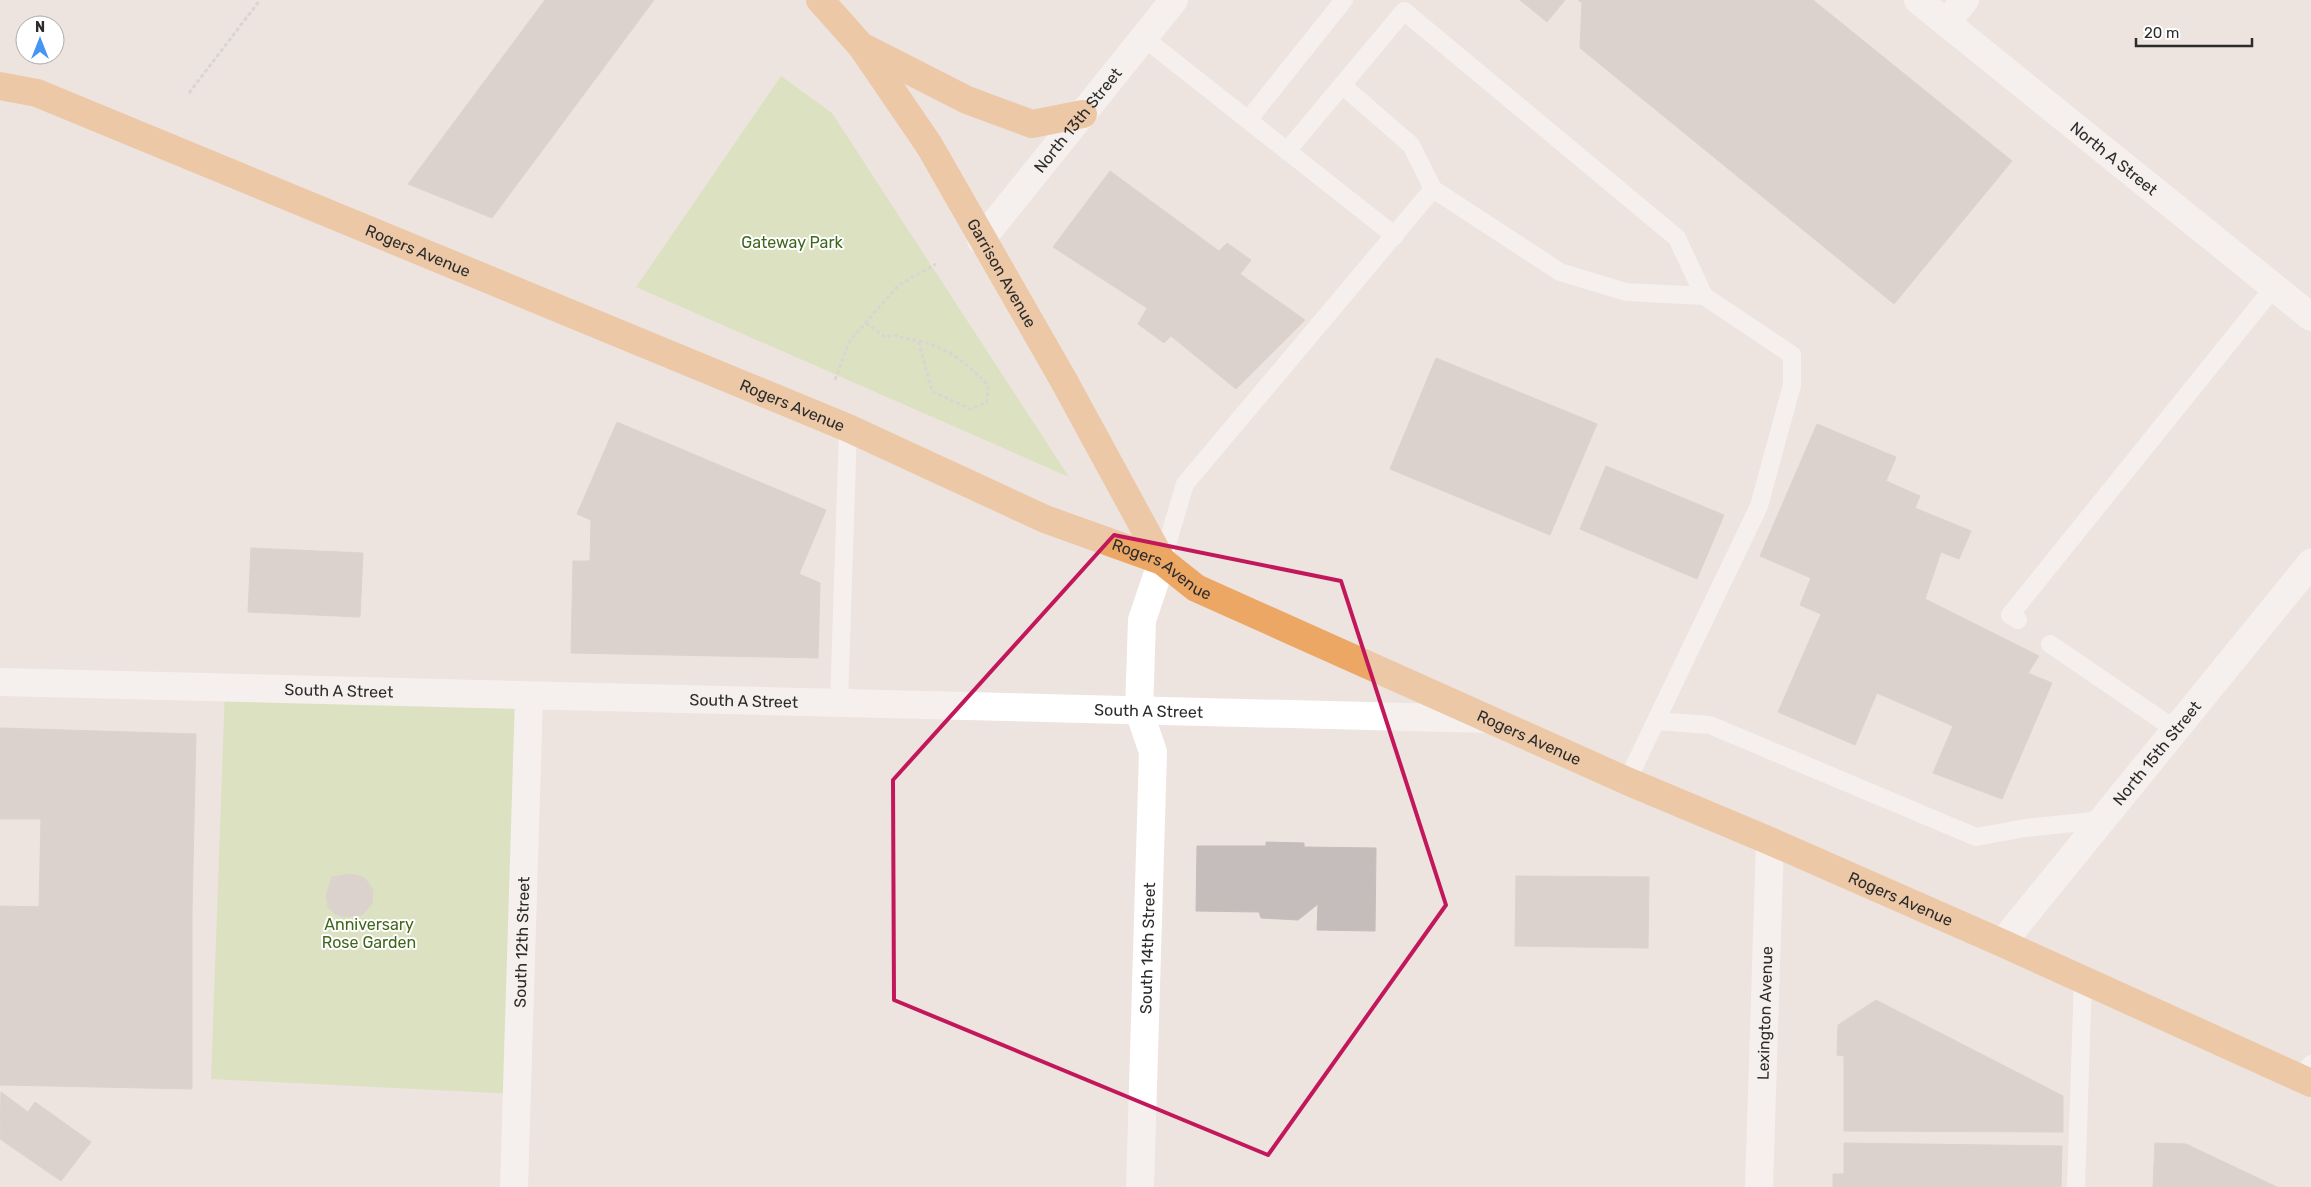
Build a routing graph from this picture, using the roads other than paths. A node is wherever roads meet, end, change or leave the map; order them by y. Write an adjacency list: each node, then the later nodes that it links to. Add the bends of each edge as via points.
1 (820, 0): 8 (main road, Garrison Avenue)
2 (1174, 0): 7 (street, North 13th Street)
3 (1344, 0): 12 (lane)
4 (1918, 0): 6 (street, North A Street)
5 (1965, 0): 6 (street)
6 (1946, 22): 17 (street, North A Street)
7 (1144, 38): 11 (street, North 13th Street); 12 (lane)
8 (862, 47): 11 (main road, via 967,100 1032,124); 16 (main road, Garrison Avenue, via 929,146)
9 (1342, 85): 13 (lane); 14 (lane, via 1410,145); 18 (lane, via 1404,11 1678,238)
10 (0, 86): 20 (main road, Rogers Avenue, via 37,93)
11 (1083, 114): 16 (street, North 13th Street)
12 (1248, 120): 13 (lane)
13 (1287, 151): 15 (lane)
14 (1433, 189): 15 (lane); 18 (lane, via 1560,272 1626,292)
15 (1395, 236): 21 (lane, via 1185,484)
16 (981, 240): 21 (main road, Garrison Avenue, via 1064,381)
17 (2274, 288): 19 (street, North A Street); 23 (lane, via 2010,615)
18 (1704, 296): 30 (lane, via 1792,355 1792,385 1759,506)
19 (2311, 317)
20 (848, 428): 21 (main road, Rogers Avenue, via 1045,518); 27 (lane)
21 (1162, 561): 28 (street, via 1142,620); 29 (main road, Rogers Avenue, via 1196,588)
22 (2311, 563): 31 (street, North 15th Street)
23 (2018, 620)
24 (2050, 644): 31 (lane)
25 (0, 682): 26 (street, South A Street)
26 (529, 697): 27 (street, South A Street); 38 (street, South 12th Street)
27 (839, 704): 28 (street, South A Street)
28 (1139, 711): 29 (street, South A Street); 39 (street, South 14th Street, via 1153,752)
29 (1487, 719): 32 (main road, Rogers Avenue)
30 (1657, 721): 32 (lane); 33 (lane, via 1710,725 1976,837)
31 (2176, 730): 33 (street, North 15th Street)
32 (1627, 781): 34 (main road, Rogers Avenue)
33 (2103, 820): 35 (street, North 15th Street)
34 (1770, 841): 35 (main road, Rogers Avenue); 40 (street, Lexington Avenue)
35 (2002, 943): 36 (main road, Rogers Avenue)
36 (2083, 980): 37 (main road, Rogers Avenue); 41 (lane)
37 (2307, 1075)
38 (514, 1187)
39 (1140, 1187)
40 (1759, 1187)
41 (2076, 1187)

